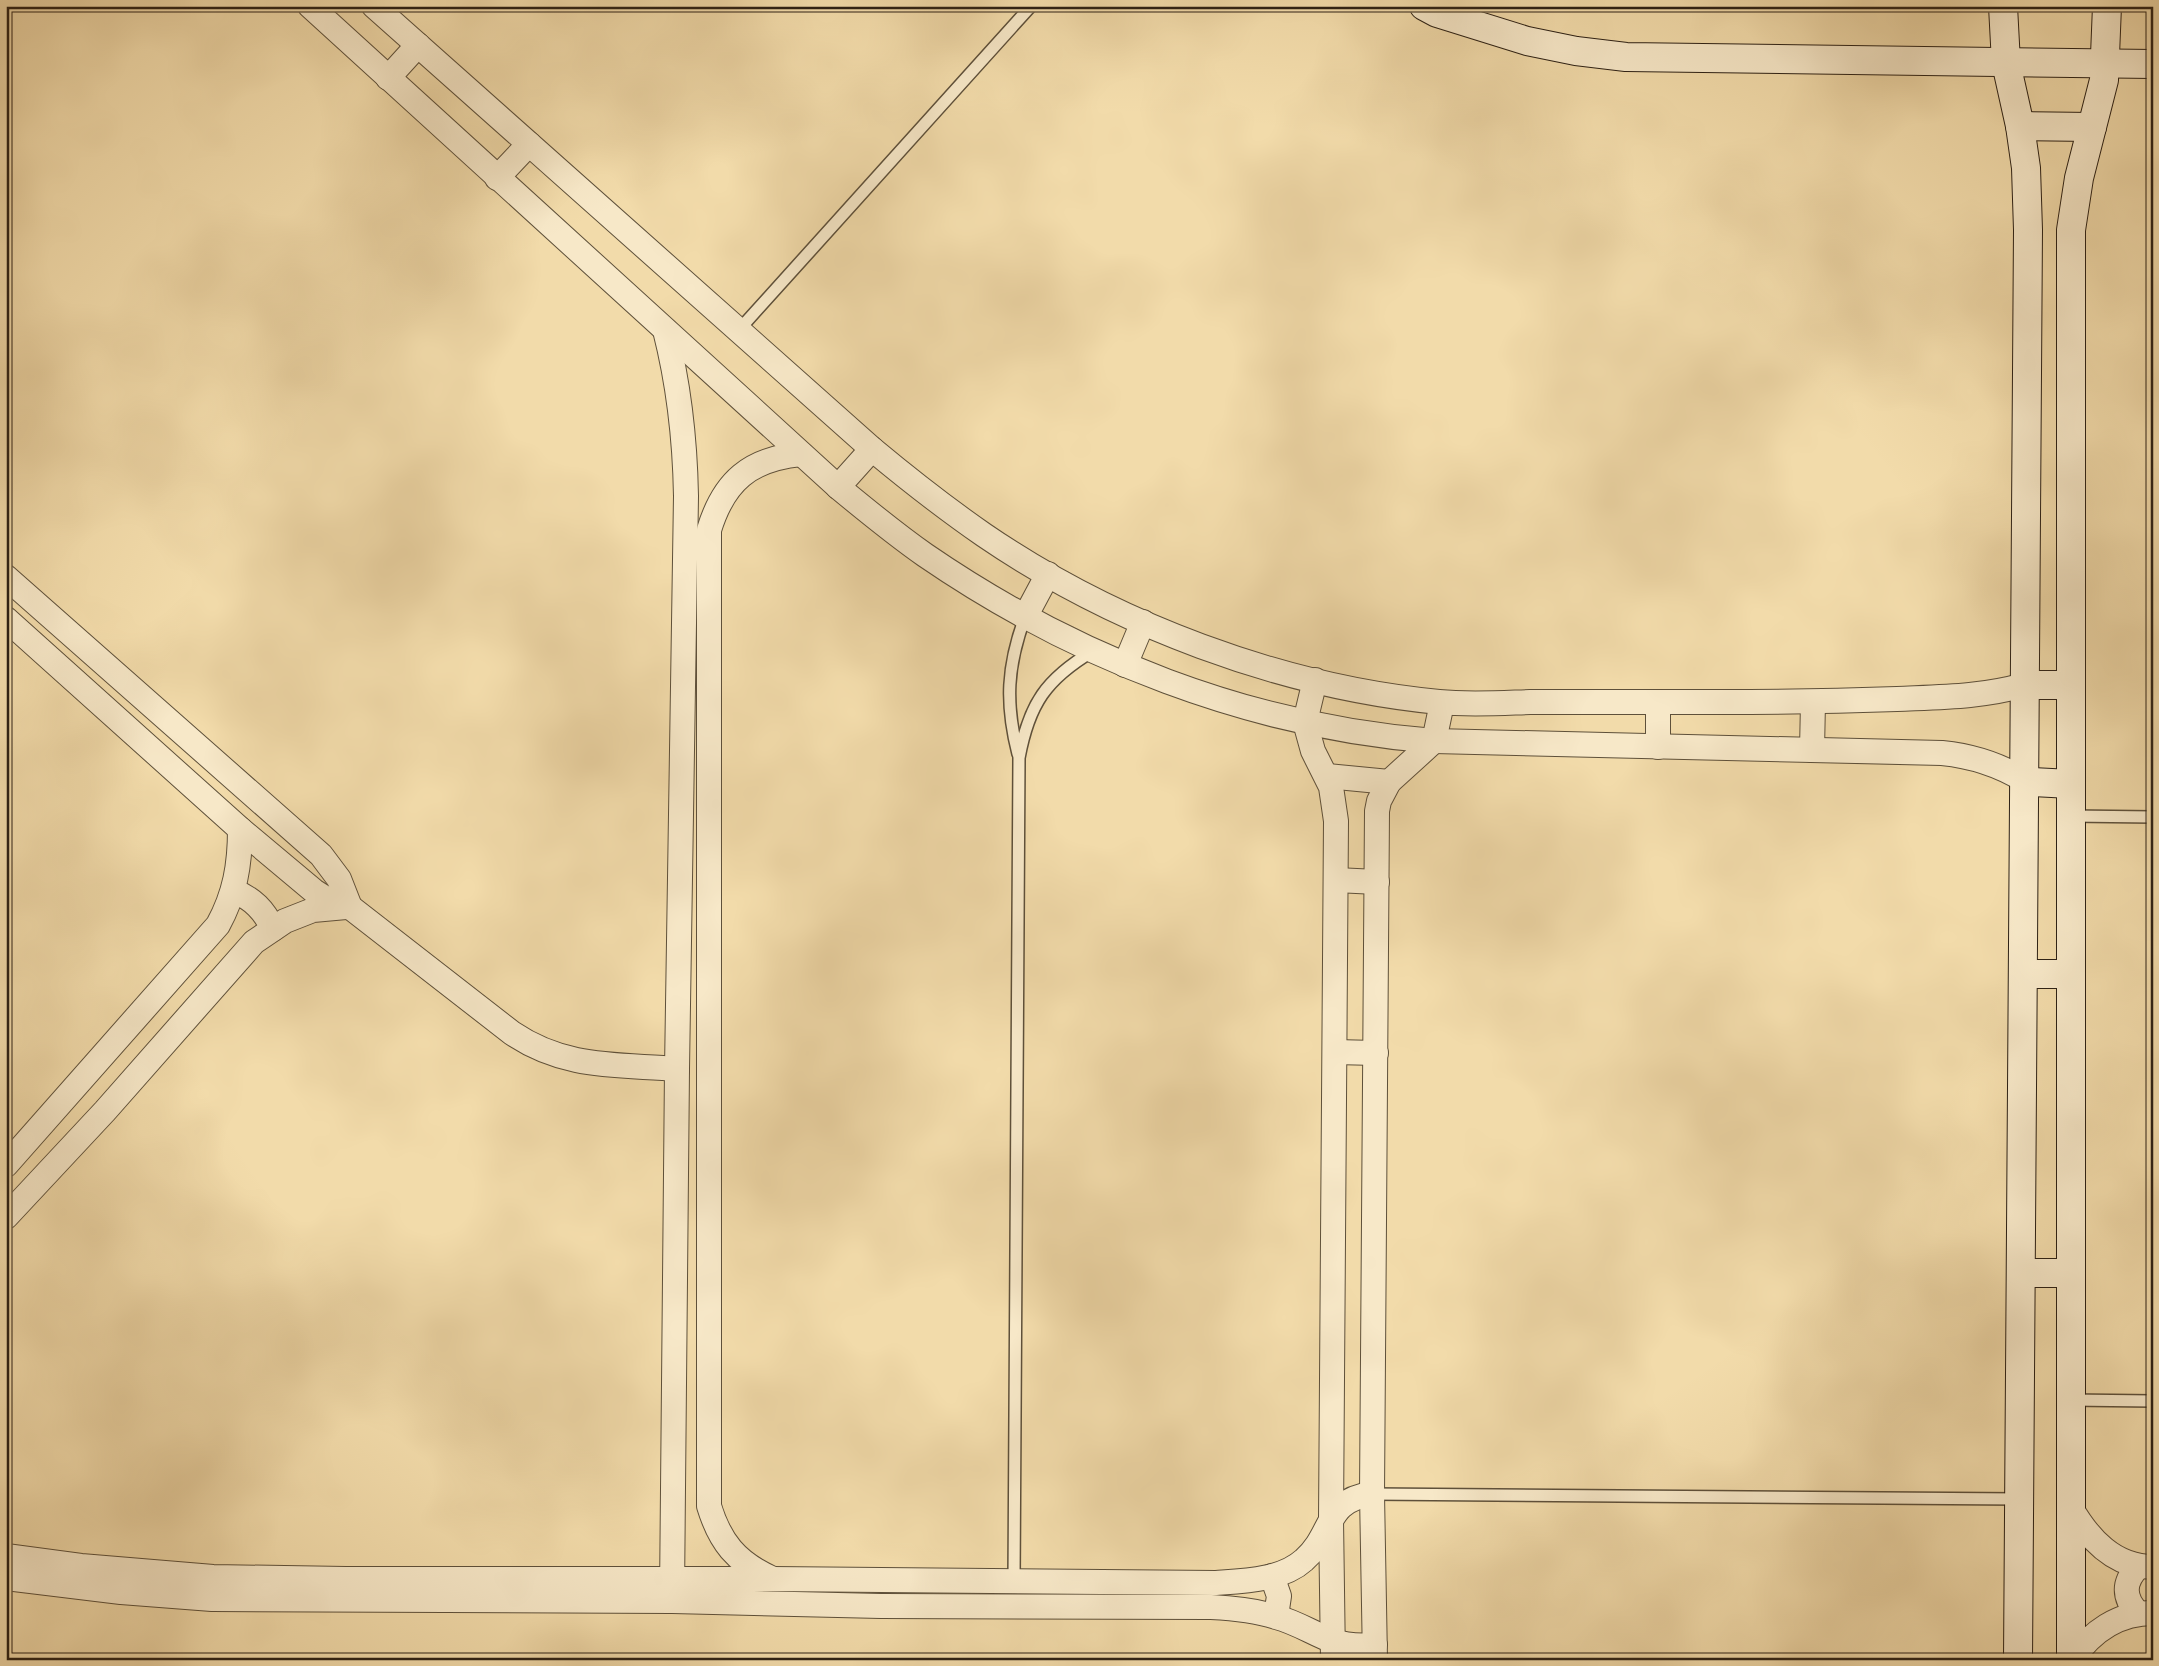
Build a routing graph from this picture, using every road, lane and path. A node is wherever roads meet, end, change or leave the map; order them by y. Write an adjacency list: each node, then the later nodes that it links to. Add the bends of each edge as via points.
1 (310, 6): 11 (street)
2 (374, 6): 7 (street)
3 (1031, 6): 19 (lane)
4 (2003, 6): 8 (street)
5 (2107, 6): 9 (street)
6 (1433, 9): 8 (street, via 1527,41 1626,57)
7 (418, 45): 11 (street); 14 (street)
8 (2006, 63): 9 (street); 12 (street)
9 (2106, 64): 10 (street); 13 (street)
10 (2153, 64)
11 (388, 78): 15 (street)
12 (2020, 126): 13 (street); 16 (street, via 2026,168)
13 (2092, 127): 17 (street, via 2079,178)
14 (529, 144): 15 (street); 19 (street)
15 (497, 178): 18 (street)
16 (2028, 230): 17 (street); 33 (street)
17 (2071, 230): 34 (street)
18 (665, 330): 21 (street); 23 (street, via 684,429)
19 (738, 331): 20 (street)
20 (872, 449): 22 (street); 25 (street, via 928,495)
21 (802, 454): 22 (street); 24 (street, via 780,456 759,463 726,490 715,509 709,530)
22 (838, 487): 27 (street, via 926,555)
23 (684, 571): 24 (street); 55 (street)
24 (709, 571): 56 (street)
25 (1048, 574): 27 (street); 29 (street)
26 (6, 577): 53 (street, via 321,856 339,879)
27 (1025, 617): 30 (street); 42 (lane, via 1015,644 1009,692 1012,730)
28 (6, 619): 49 (street)
29 (1143, 622): 31 (street); 32 (street, via 1257,664)
30 (1093, 651): 31 (street); 42 (lane, via 1070,665 1034,706 1024,731)
31 (1125, 665): 38 (street, via 1184,688)
32 (1315, 680): 37 (street, via 1378,694); 38 (street)
33 (2024, 685): 34 (street); 36 (street, via 1981,695); 44 (street)
34 (2070, 685): 46 (street)
35 (1658, 702): 36 (street); 37 (street); 40 (street)
36 (1814, 702): 41 (street)
37 (1442, 703): 39 (street)
38 (1305, 722): 39 (street, via 1386,738); 43 (street, via 1313,750)
39 (1434, 741): 40 (street); 45 (street)
40 (1658, 747): 41 (street)
41 (1812, 750): 44 (street, via 1942,752 1993,764)
42 (1019, 758): 79 (lane)
43 (1327, 776): 45 (street); 50 (street, via 1335,810)
44 (2024, 780): 46 (street); 57 (street)
45 (1389, 782): 51 (street, via 1377,811)
46 (2071, 784): 47 (street)
47 (2071, 816): 48 (lane); 58 (street)
48 (2153, 818)
49 (240, 829): 52 (street, via 240,861); 53 (street, via 314,891)
50 (1336, 880): 51 (street); 59 (street)
51 (1377, 882): 60 (street)
52 (234, 891): 54 (street, via 258,905); 62 (street, via 218,925)
53 (350, 907): 54 (street, via 313,910); 61 (street, via 530,1045 570,1060)
54 (274, 929): 63 (street, via 254,942)
55 (679, 930): 56 (street); 61 (street)
56 (708, 930): 78 (street, via 708,1506 724,1543 754,1570)
57 (2023, 974): 58 (street); 66 (street)
58 (2070, 974): 67 (street)
59 (1335, 1052): 60 (street); 73 (street)
60 (1376, 1053): 70 (street)
61 (677, 1069): 81 (street)
62 (78, 1086): 63 (street); 64 (street)
63 (105, 1111): 65 (street)
64 (6, 1165)
65 (7, 1215)
66 (2021, 1273): 67 (street); 71 (street)
67 (2070, 1273): 68 (street)
68 (2070, 1400): 69 (lane); 72 (street)
69 (2153, 1401)
70 (1372, 1494): 71 (lane); 73 (street, via 1348,1500); 86 (street)
71 (2019, 1499): 87 (street)
72 (2071, 1508): 75 (street, via 2098,1544 2124,1562); 88 (street)
73 (1331, 1519): 76 (street, via 1315,1550 1303,1562); 85 (street)
74 (6, 1556): 80 (street)
75 (2145, 1567): 83 (street, via 2127,1581 2126,1590 2132,1607)
76 (1272, 1576): 82 (street); 84 (street, via 1279,1596)
77 (6, 1578): 80 (street, via 203,1598)
78 (772, 1579): 79 (street); 81 (street)
79 (1014, 1582): 82 (street)
80 (346, 1590): 81 (street)
81 (672, 1590): 82 (street, via 880,1606)
82 (1188, 1595): 84 (street)
83 (2145, 1613): 88 (street, via 2124,1617 2100,1630)
84 (1276, 1616): 85 (street, via 1305,1627)
85 (1333, 1650): 86 (street, via 1354,1645)
86 (1376, 1652)
87 (2018, 1660)
88 (2071, 1660)

